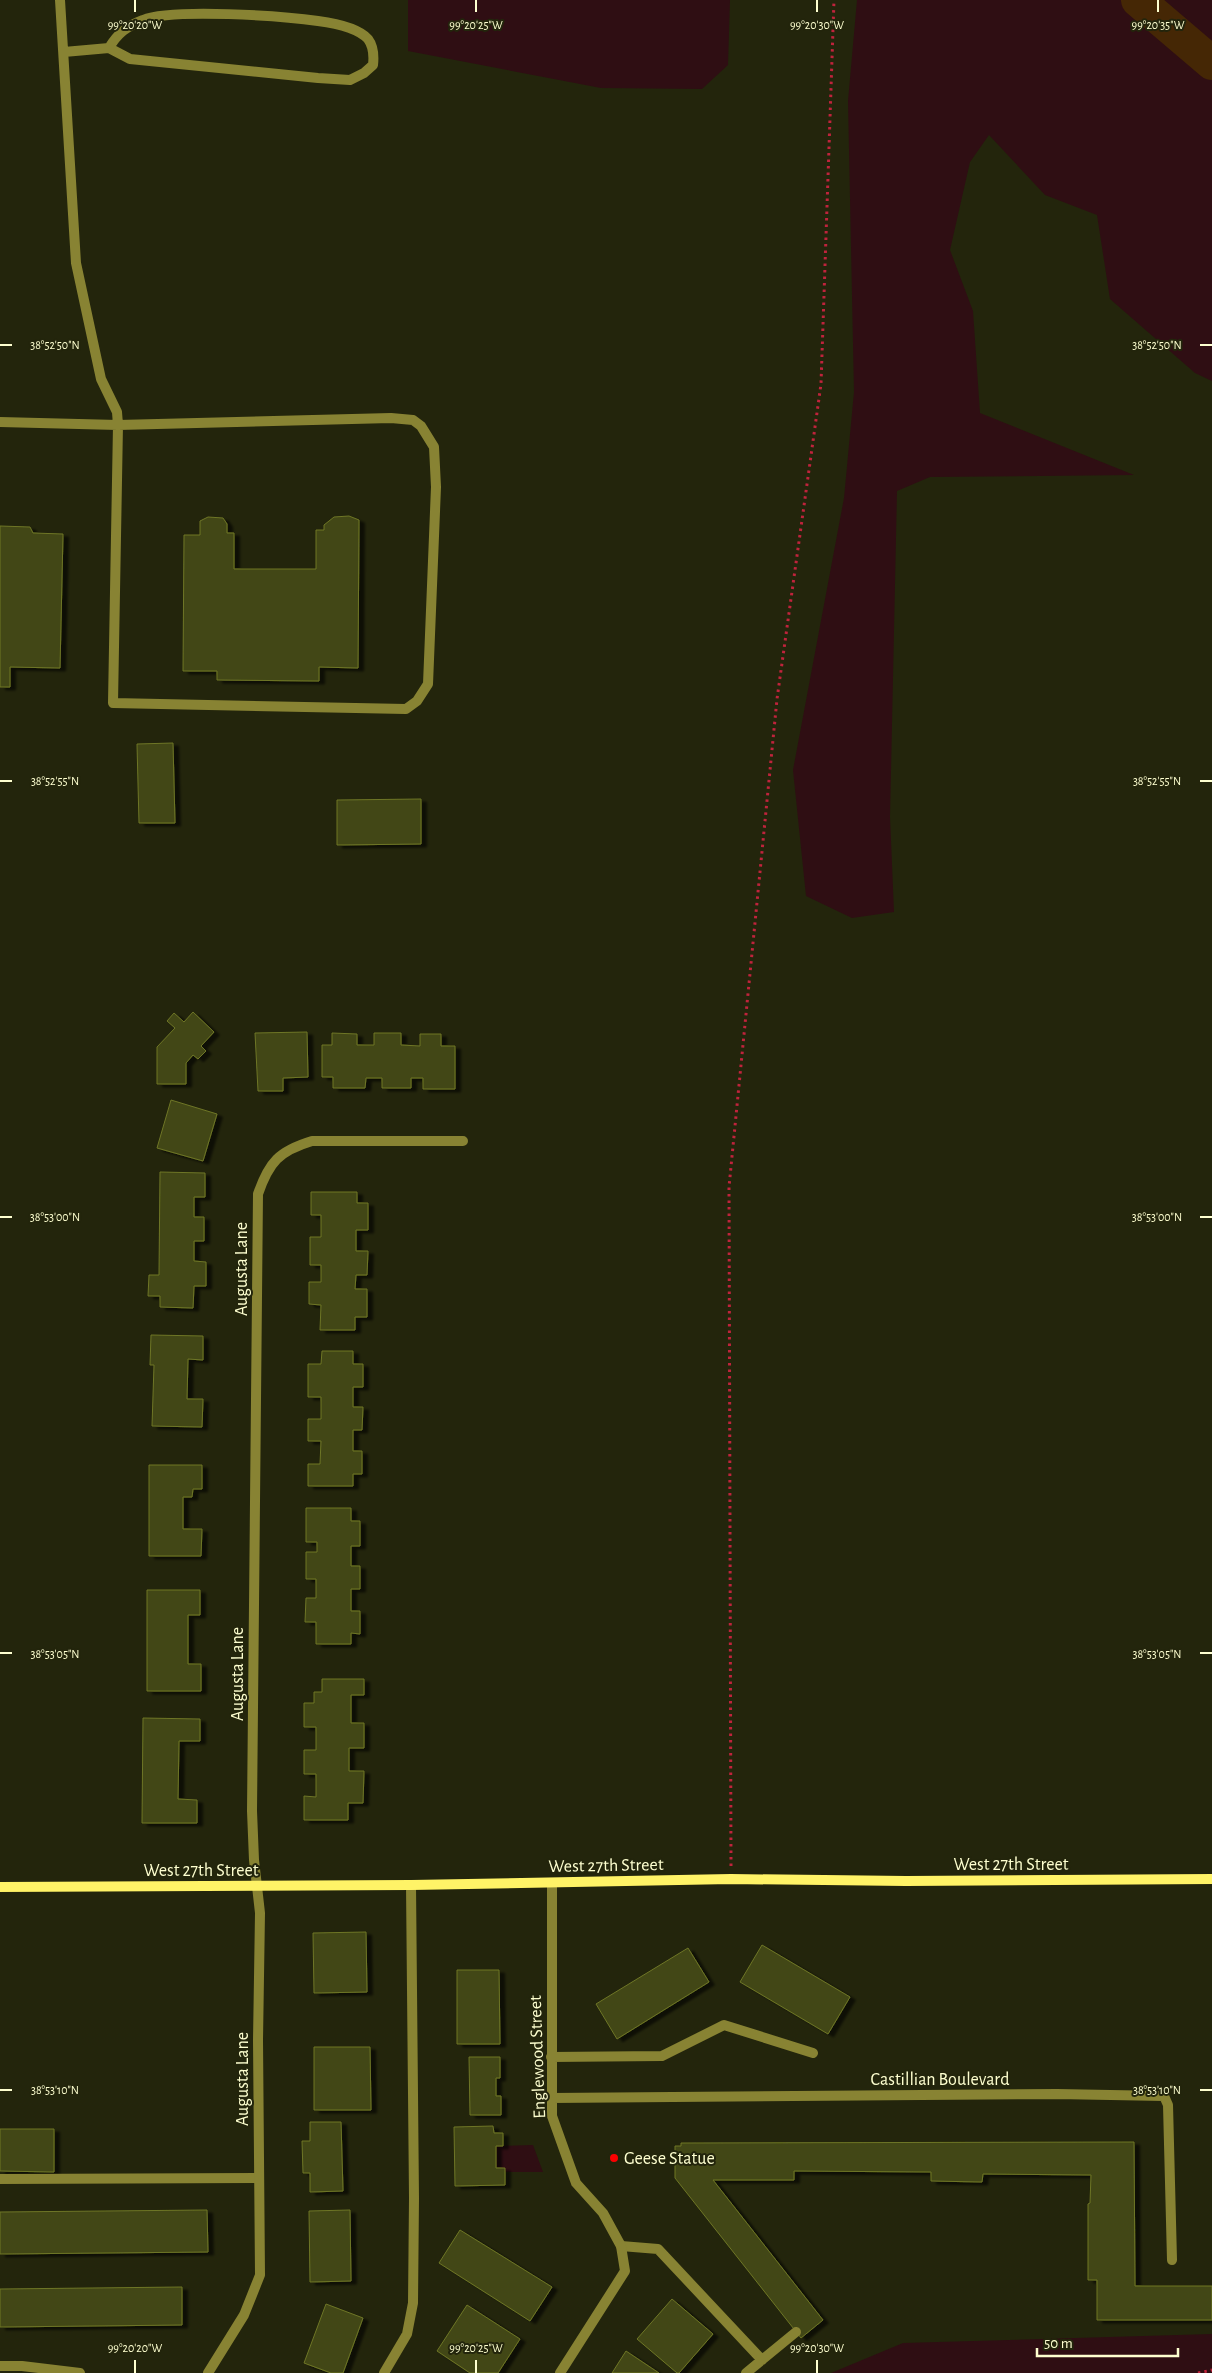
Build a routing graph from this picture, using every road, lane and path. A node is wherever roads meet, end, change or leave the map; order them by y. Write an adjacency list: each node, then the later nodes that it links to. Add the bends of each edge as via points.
1 (60, 0): 4 (street)
2 (834, 0): 8 (path, via 821,384 777,699 729,1187)
3 (109, 48): 3 (street, via 116,35 144,19 172,14 319,21 351,30 368,39 374,52 373,65 350,80 130,59); 4 (street)
4 (64, 52): 6 (street, via 76,263 101,379 117,412)
5 (0, 422): 6 (street)
6 (118, 425): 6 (street, via 113,704 406,709 418,701 428,684 436,487 434,448 421,426 413,420 391,418)
7 (463, 1141): 12 (street, Augusta Lane, via 312,1141 277,1157 266,1171 258,1194 252,1808)
8 (731, 1879): 9 (main road, West 27th Street); 10 (main road, West 27th Street)
9 (1212, 1879)
10 (552, 1883): 11 (main road, West 27th Street); 15 (street, Englewood Street)
11 (411, 1885): 12 (main road, West 27th Street); 27 (street, via 412,2303 407,2334)
12 (256, 1886): 13 (main road, West 27th Street); 17 (street, Augusta Lane, via 260,1913)
13 (0, 1887)
14 (813, 2053): 15 (street, via 724,2025 662,2056)
15 (552, 2057): 16 (street, Englewood Street)
16 (552, 2098): 19 (street, Englewood Street, via 552,2116 576,2183 602,2213); 20 (street, Castillian Boulevard, via 1164,2096 1168,2105)
17 (259, 2178): 18 (street); 26 (street, Augusta Lane, via 260,2275 244,2315)
18 (0, 2179)
19 (621, 2246): 22 (street, via 658,2249); 28 (street, Englewood Street, via 625,2271)
20 (1172, 2260)
21 (796, 2332): 22 (street)
22 (762, 2360): 29 (street)
23 (0, 2366): 25 (street)
24 (1212, 2370): 30 (path)
25 (80, 2373)
26 (208, 2373)
27 (384, 2373)
28 (560, 2373)
29 (746, 2373)
30 (1198, 2373)

